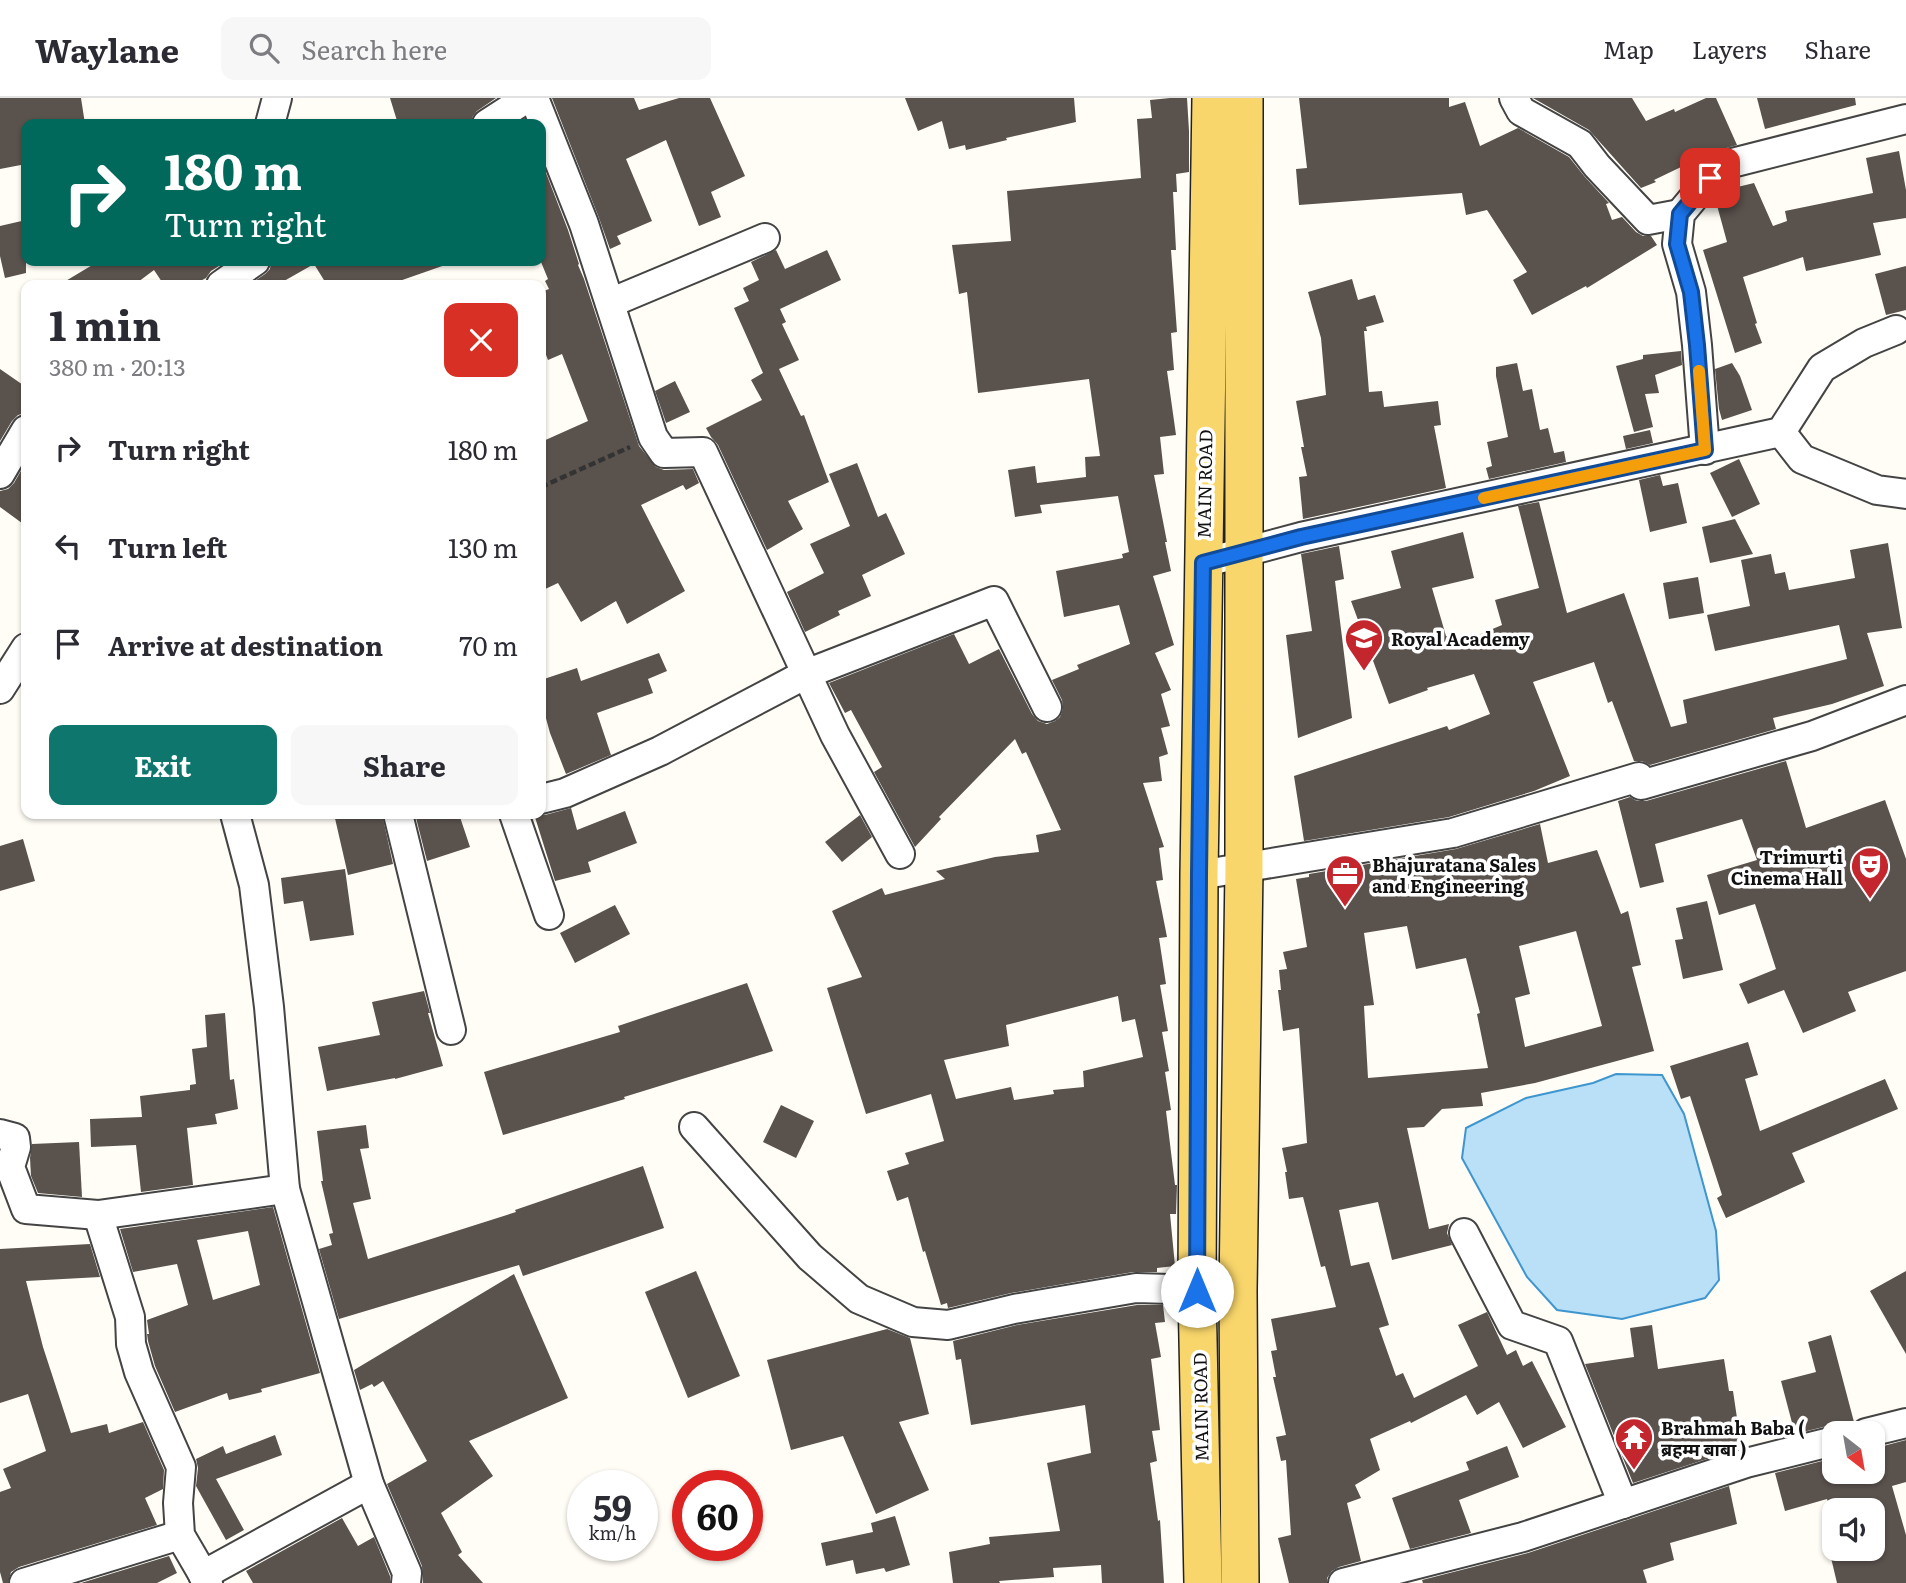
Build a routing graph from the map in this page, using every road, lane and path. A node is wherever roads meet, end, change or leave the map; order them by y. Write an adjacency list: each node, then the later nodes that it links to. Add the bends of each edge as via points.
1 (277, 98): 7 (street)
2 (527, 98): 8 (street)
3 (534, 98): 9 (street)
4 (1211, 98): 26 (main road, MAIN ROAD)
5 (1244, 98): 25 (main road)
6 (1514, 98): 12 (street, via 1521,111 1580,144 1648,220)
7 (271, 119)
8 (495, 119)
9 (542, 119)
10 (1906, 119): 12 (street, via 1732,163 1710,178)
11 (546, 128): 16 (street)
12 (1680, 214): 21 (street, via 1677,244 1691,292)
13 (765, 238): 16 (street)
14 (248, 266): 15 (street)
15 (227, 280)
16 (610, 303): 19 (street)
17 (1896, 330): 18 (street, via 1822,368)
18 (1781, 432): 21 (street); 24 (street, via 1802,459 1877,490)
19 (653, 437): 23 (path); 28 (street, via 664,453 703,452)
20 (21, 438): 22 (street)
21 (1705, 450): 25 (street, via 1301,537)
22 (1, 470)
23 (546, 485)
24 (1906, 494)
25 (1243, 554): 26 (street); 37 (main road)
26 (1203, 563): 38 (main road, MAIN ROAD)
27 (21, 656): 29 (street)
28 (807, 674): 31 (street, via 994,601); 32 (street, via 660,751); 36 (street)
29 (0, 689)
30 (1906, 700): 37 (street, via 1812,736 1641,785 1639,776 1453,833)
31 (1048, 707)
32 (546, 798)
33 (236, 819): 43 (street, via 254,885)
34 (399, 819): 40 (street)
35 (516, 819): 39 (street)
36 (900, 854)
37 (1244, 868): 38 (street); 47 (main road)
38 (1199, 875): 46 (main road, MAIN ROAD)
39 (549, 915)
40 (451, 1030)
41 (694, 1128): 46 (street, via 810,1257 859,1299 913,1322 948,1325 1136,1288)
42 (0, 1134): 44 (street, via 15,1138 10,1167 26,1209)
43 (285, 1189): 44 (street); 51 (street)
44 (97, 1215): 53 (street, via 130,1317 139,1372 181,1468)
45 (1464, 1233): 52 (street, via 1512,1325 1558,1341)
46 (1197, 1291): 47 (street); 57 (main road, MAIN ROAD)
47 (1238, 1291): 58 (main road)
48 (1906, 1423): 49 (street)
49 (1885, 1428)
50 (1822, 1444): 52 (street, via 1746,1463)
51 (369, 1484): 54 (street); 56 (street, via 407,1573)
52 (1623, 1504): 59 (street, via 1523,1538)
53 (180, 1535): 54 (street); 55 (street)
54 (205, 1579)
55 (24, 1583)
56 (406, 1583)
57 (1203, 1583)
58 (1240, 1583)
59 (1343, 1583)

